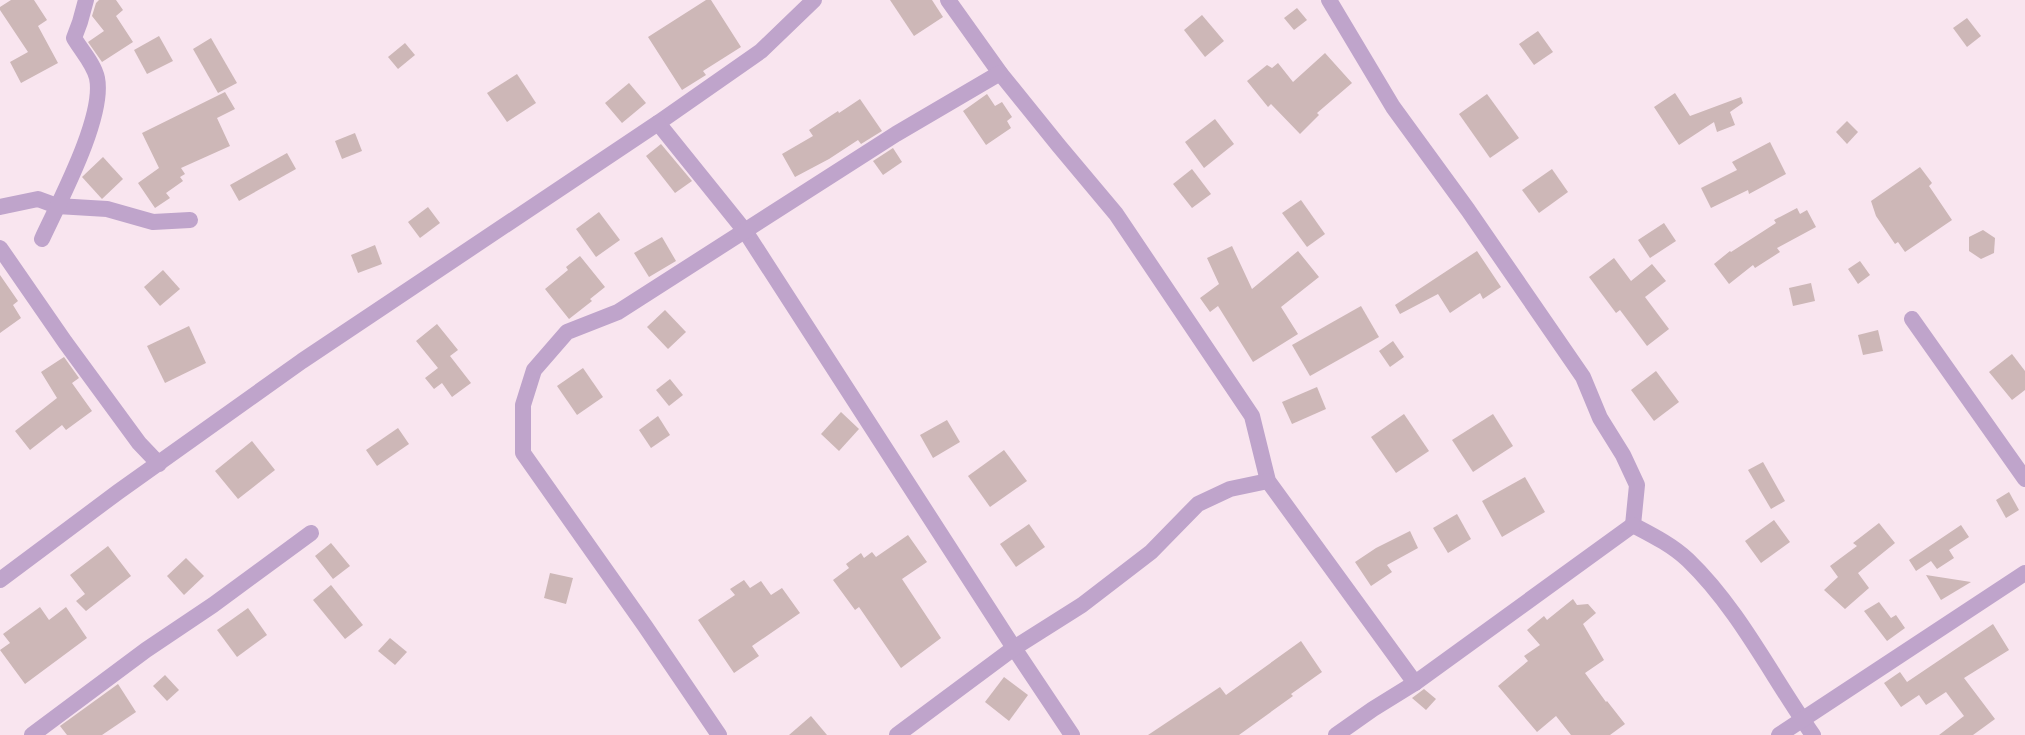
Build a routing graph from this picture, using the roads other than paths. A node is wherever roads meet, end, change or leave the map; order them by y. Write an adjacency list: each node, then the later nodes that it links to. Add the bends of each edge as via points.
1 (86, 0): 7 (street, via 74,38 96,75 98,90 80,157)
2 (814, 0): 6 (street, via 761,51)
3 (948, 0): 5 (street)
4 (1329, 0): 17 (street, via 1392,107 1583,377 1600,418 1637,485)
5 (1000, 73): 10 (street, via 896,134); 16 (street, via 1116,214 1252,416)
6 (658, 123): 10 (street); 14 (street, via 302,361)
7 (57, 206): 8 (street, via 38,199); 9 (street, via 107,209 153,222); 11 (street)
8 (0, 207)
9 (190, 220)
10 (745, 231): 21 (street); 25 (street, via 618,312 567,332 534,370 523,405 523,453)
11 (42, 239)
12 (0, 248): 14 (street, via 139,443)
13 (1912, 319): 15 (street)
14 (159, 464): 20 (street)
15 (2025, 479)
16 (1268, 481): 21 (street, via 1230,489 1198,504 1132,567 1082,605); 22 (street)
17 (1633, 525): 22 (street); 23 (street, via 1665,542 1715,588)
18 (312, 533): 24 (street)
19 (2025, 573): 23 (street)
20 (0, 580)
21 (1014, 648): 26 (street); 27 (street)
22 (1415, 684): 28 (street)
23 (1802, 719): 29 (street); 30 (street)
24 (32, 735)
25 (719, 735)
26 (897, 735)
27 (1072, 735)
28 (1336, 735)
29 (1779, 735)
30 (1813, 735)

